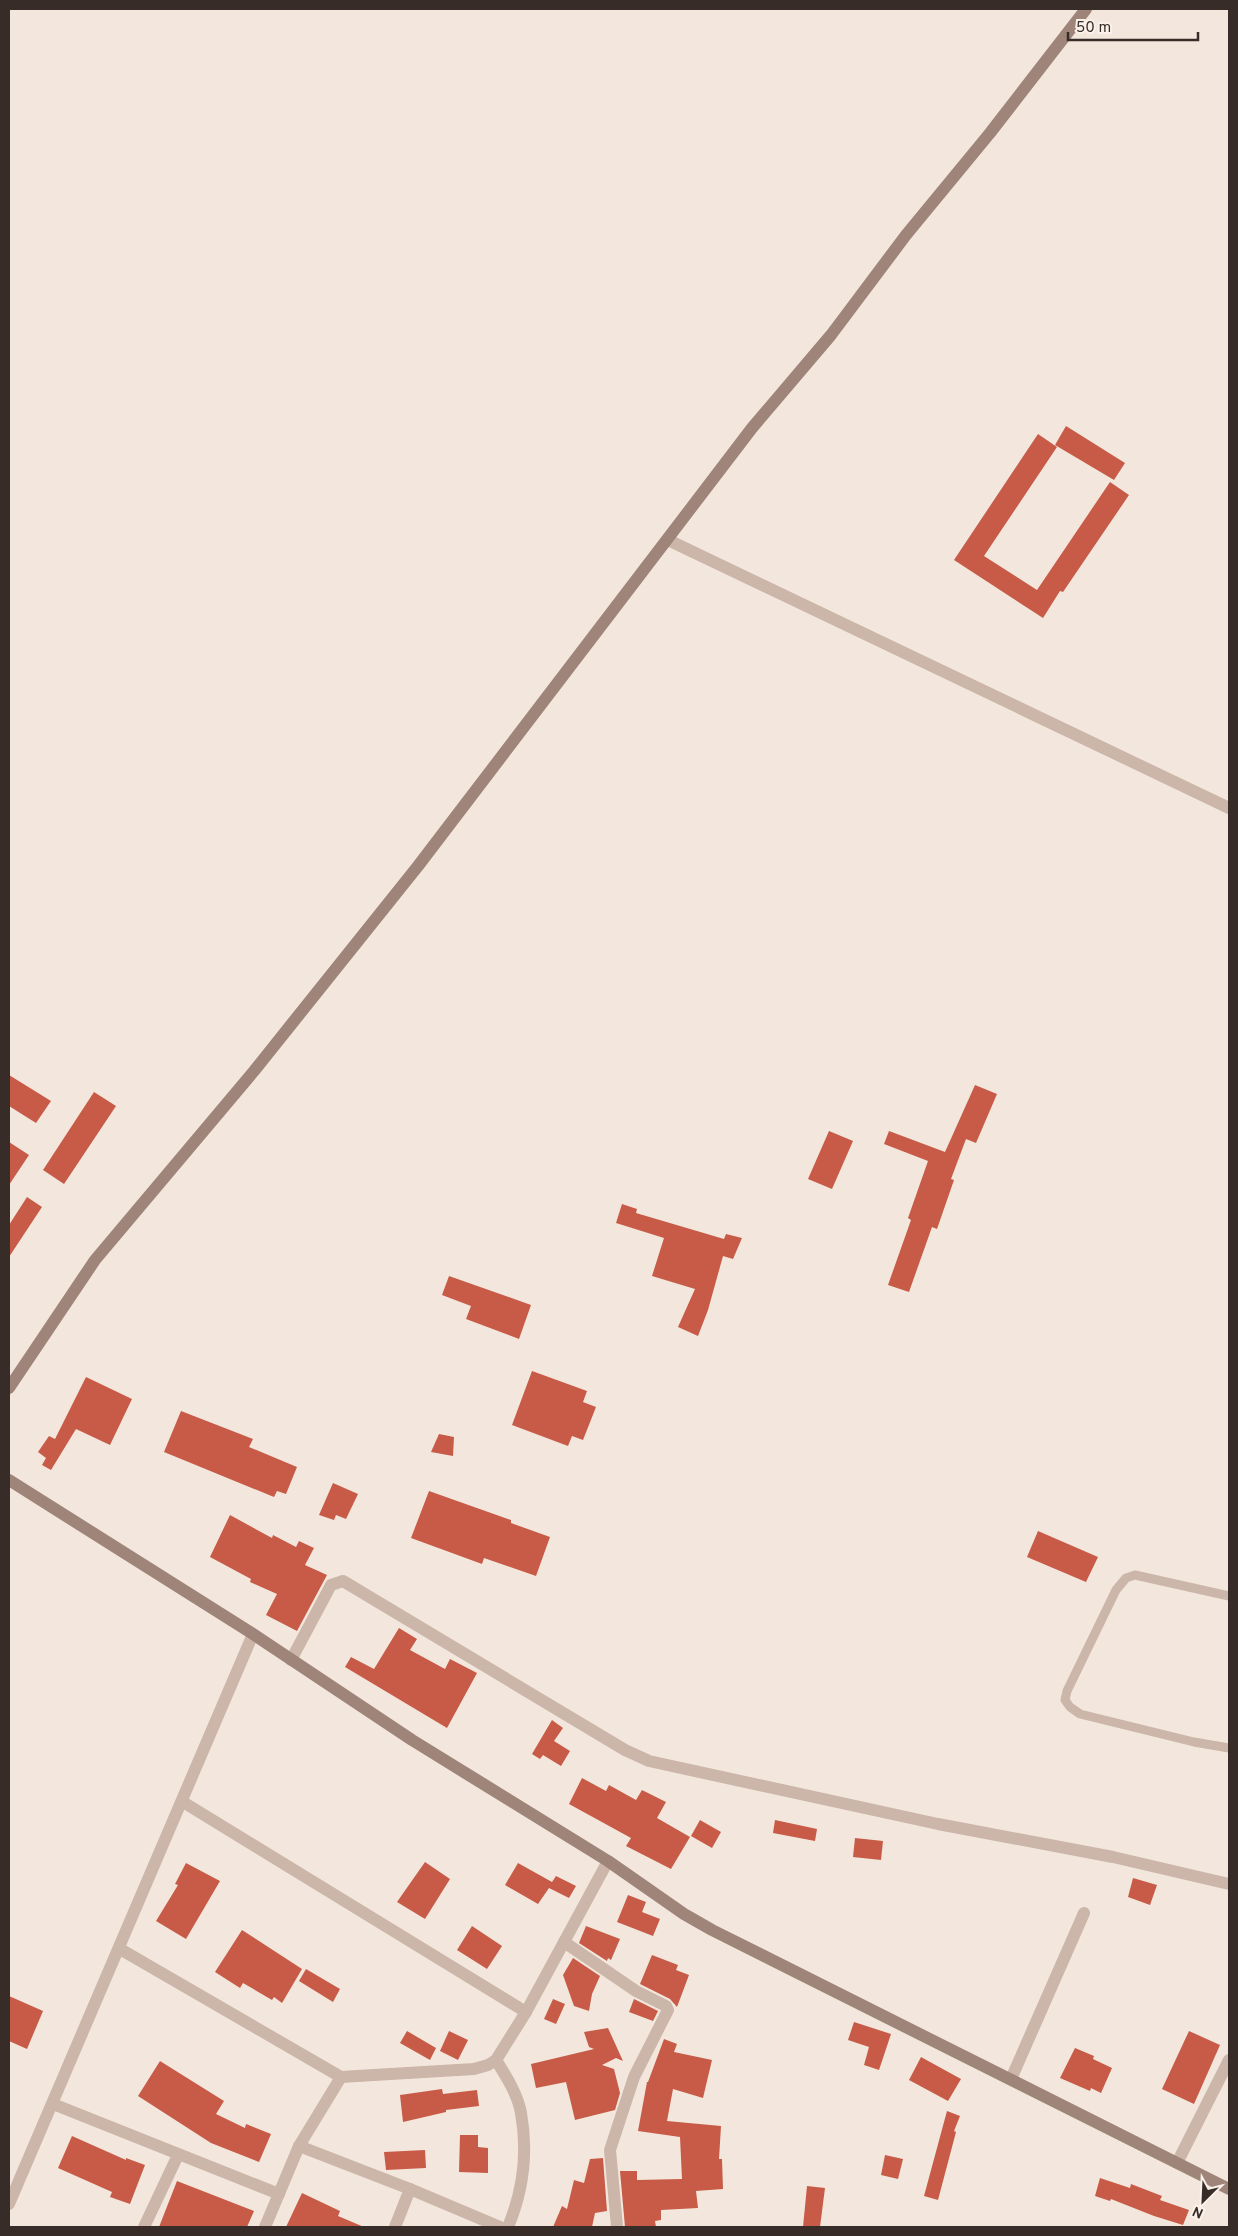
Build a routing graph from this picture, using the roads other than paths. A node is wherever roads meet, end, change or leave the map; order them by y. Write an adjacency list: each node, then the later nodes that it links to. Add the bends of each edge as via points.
1 (1086, 9): 2 (street, via 906,235 831,335 752,428)
2 (668, 540): 3 (street); 4 (street, via 391,899 254,1071 95,1260)
3 (1229, 808)
4 (9, 1388)
5 (9, 1480): 7 (street)
6 (1229, 1596): 9 (lane, via 1135,1575 1126,1578 1116,1590 1067,1690 1066,1700 1080,1714)
7 (253, 1634): 8 (street); 10 (street)
8 (291, 1660): 11 (street, via 412,1740); 12 (street, via 332,1585 343,1581 625,1750 649,1761)
9 (1229, 1748)
10 (183, 1802): 15 (street); 16 (street)
11 (608, 1861): 14 (street); 20 (street, via 712,1930)
12 (1229, 1884)
13 (1084, 1913): 20 (street)
14 (564, 1942): 16 (street); 34 (street, via 668,2010 634,2077 610,2150)
15 (120, 1949): 19 (street); 21 (street)
16 (526, 2012): 17 (street)
17 (496, 2060): 19 (street, via 474,2069); 33 (street, via 521,2112 523,2179)
18 (1229, 2060): 24 (street)
19 (341, 2077): 22 (street)
20 (1011, 2079): 24 (street)
21 (53, 2104): 23 (street); 28 (street)
22 (299, 2146): 25 (street); 27 (street)
23 (178, 2155): 27 (street); 29 (street)
24 (1177, 2163): 26 (street)
25 (410, 2189): 31 (street); 32 (street)
26 (1229, 2190)
27 (279, 2194): 30 (street)
28 (9, 2204)
29 (144, 2227)
30 (265, 2227)
31 (395, 2227)
32 (500, 2227)
33 (508, 2227)
34 (617, 2227)

